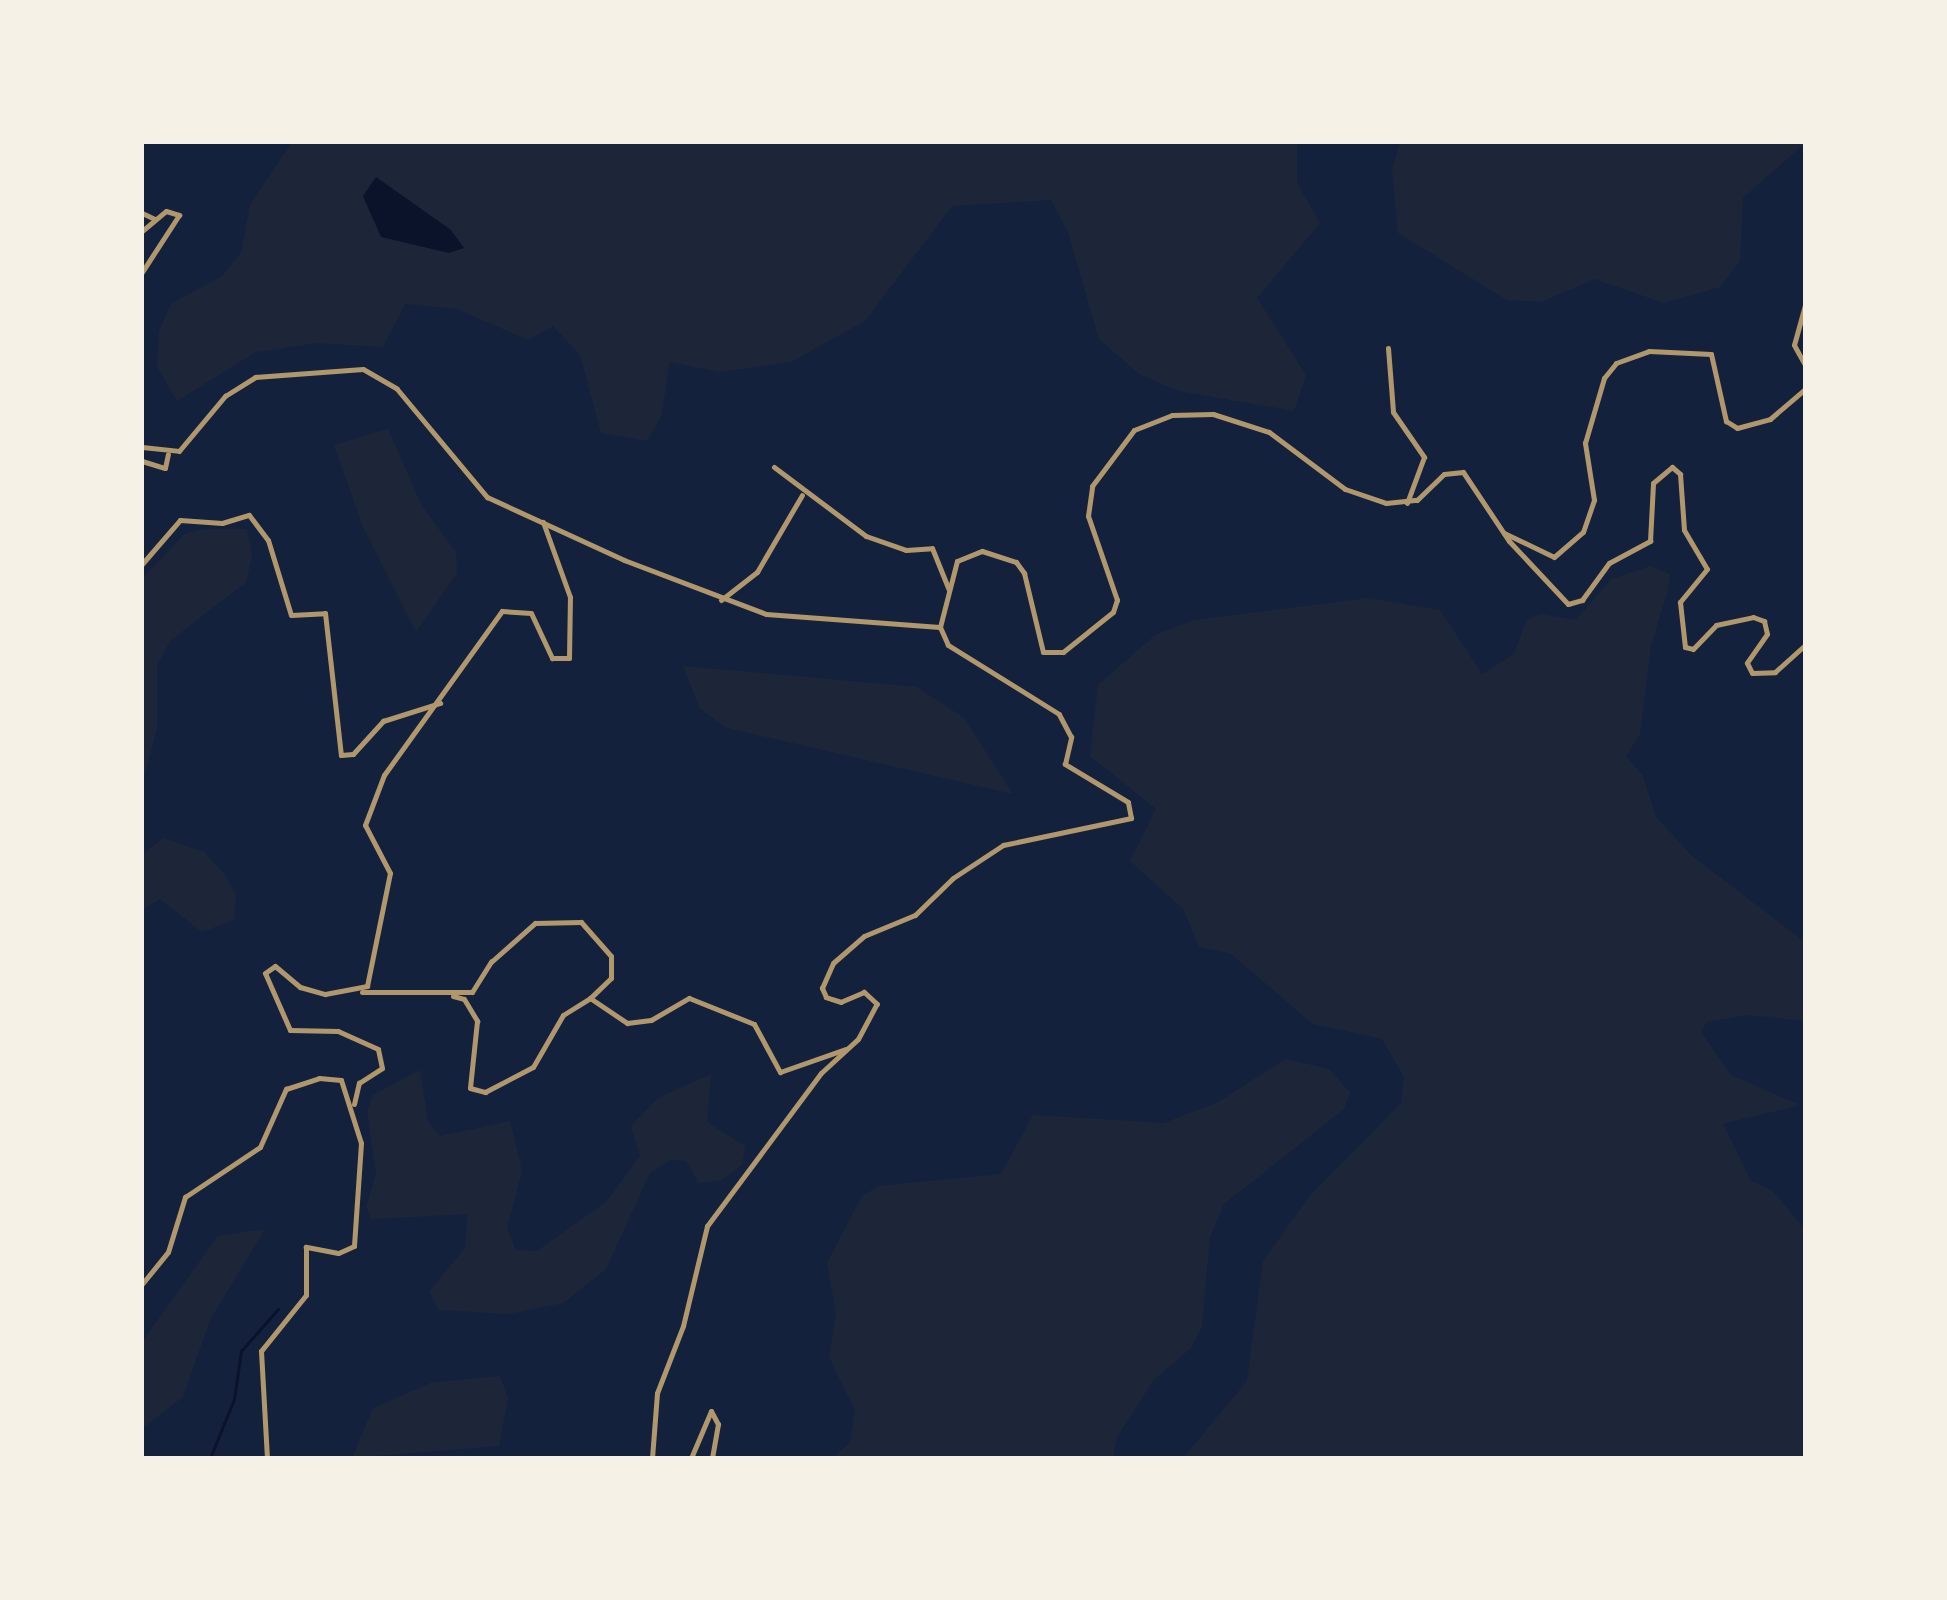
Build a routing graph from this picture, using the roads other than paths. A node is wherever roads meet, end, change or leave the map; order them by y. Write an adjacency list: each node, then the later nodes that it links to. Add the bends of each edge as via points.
1 (142, 213): 2 (street)
2 (155, 219): 3 (street); 4 (street, via 166,211 179,215)
3 (142, 231)
4 (142, 272)
5 (1805, 305): 7 (street, via 1794,345)
6 (1388, 348): 14 (street, via 1393,412 1424,457)
7 (1805, 365)
8 (1805, 389): 16 (street, via 1770,419 1737,428 1726,421 1711,354 1649,351 1616,363 1604,378 1585,443 1594,500 1583,532 1554,557)
9 (142, 447): 10 (street)
10 (168, 454): 11 (street, via 165,468); 15 (street, via 242,382 280,372 363,369 397,389 487,497)
11 (142, 461)
12 (774, 467): 13 (street)
13 (802, 495): 18 (street, via 885,545 932,548); 19 (street, via 757,572)
14 (1407, 503): 16 (street, via 1444,474 1463,472); 18 (street, via 1359,497 1269,432 1200,412 1172,415 1134,430 1092,486 1088,516 1117,600 1092,631 1063,652 1043,652 1031,586 1002,555 968,553 957,561)
15 (543, 522): 19 (street); 22 (street, via 570,597 569,658 552,658 531,613 502,611)
16 (1503, 533): 21 (street, via 1555,599 1572,604 1609,563 1650,541 1653,483 1672,467 1680,474 1684,530 1707,569 1680,602 1685,647 1693,649 1716,625 1753,617 1764,621 1767,634 1747,663 1752,673 1775,672)
17 (142, 564): 22 (street, via 180,520 222,523 243,514 258,522 285,607 297,617 325,613 329,623 341,755 353,754 383,721)
18 (949, 591): 20 (street)
19 (721, 600): 20 (street, via 830,624)
20 (940, 627): 26 (street, via 948,645 1051,706 1069,728 1065,764 1128,802 1131,818 1003,845 953,878 915,915 850,945 822,988 832,1001 864,992 876,999)
21 (1805, 645)
22 (441, 703): 23 (street, via 384,775 368,812 366,834 390,873 373,974)
23 (359, 992): 24 (street); 27 (street, via 311,991 275,966 265,973 290,1030 338,1031 378,1049 382,1068 359,1083)
24 (452, 996): 25 (street, via 472,992 491,962 535,923 565,920 594,929 611,956 611,978); 25 (street, via 464,999 477,1021 470,1088 485,1092 533,1067 563,1015)
25 (590, 998): 26 (street, via 627,1023 651,1020 689,998 722,1006 754,1024 780,1072)
26 (851, 1048): 30 (street, via 827,1066 707,1226 683,1326 657,1393)
27 (354, 1104): 28 (street, via 333,1077 286,1089 260,1147 185,1197 168,1252); 29 (street, via 361,1143 354,1246 338,1253 313,1242 306,1247 306,1295 261,1351)
28 (142, 1284)
29 (267, 1458)
30 (652, 1458)
31 (691, 1458): 32 (street, via 711,1411 718,1424)
32 (712, 1458)

